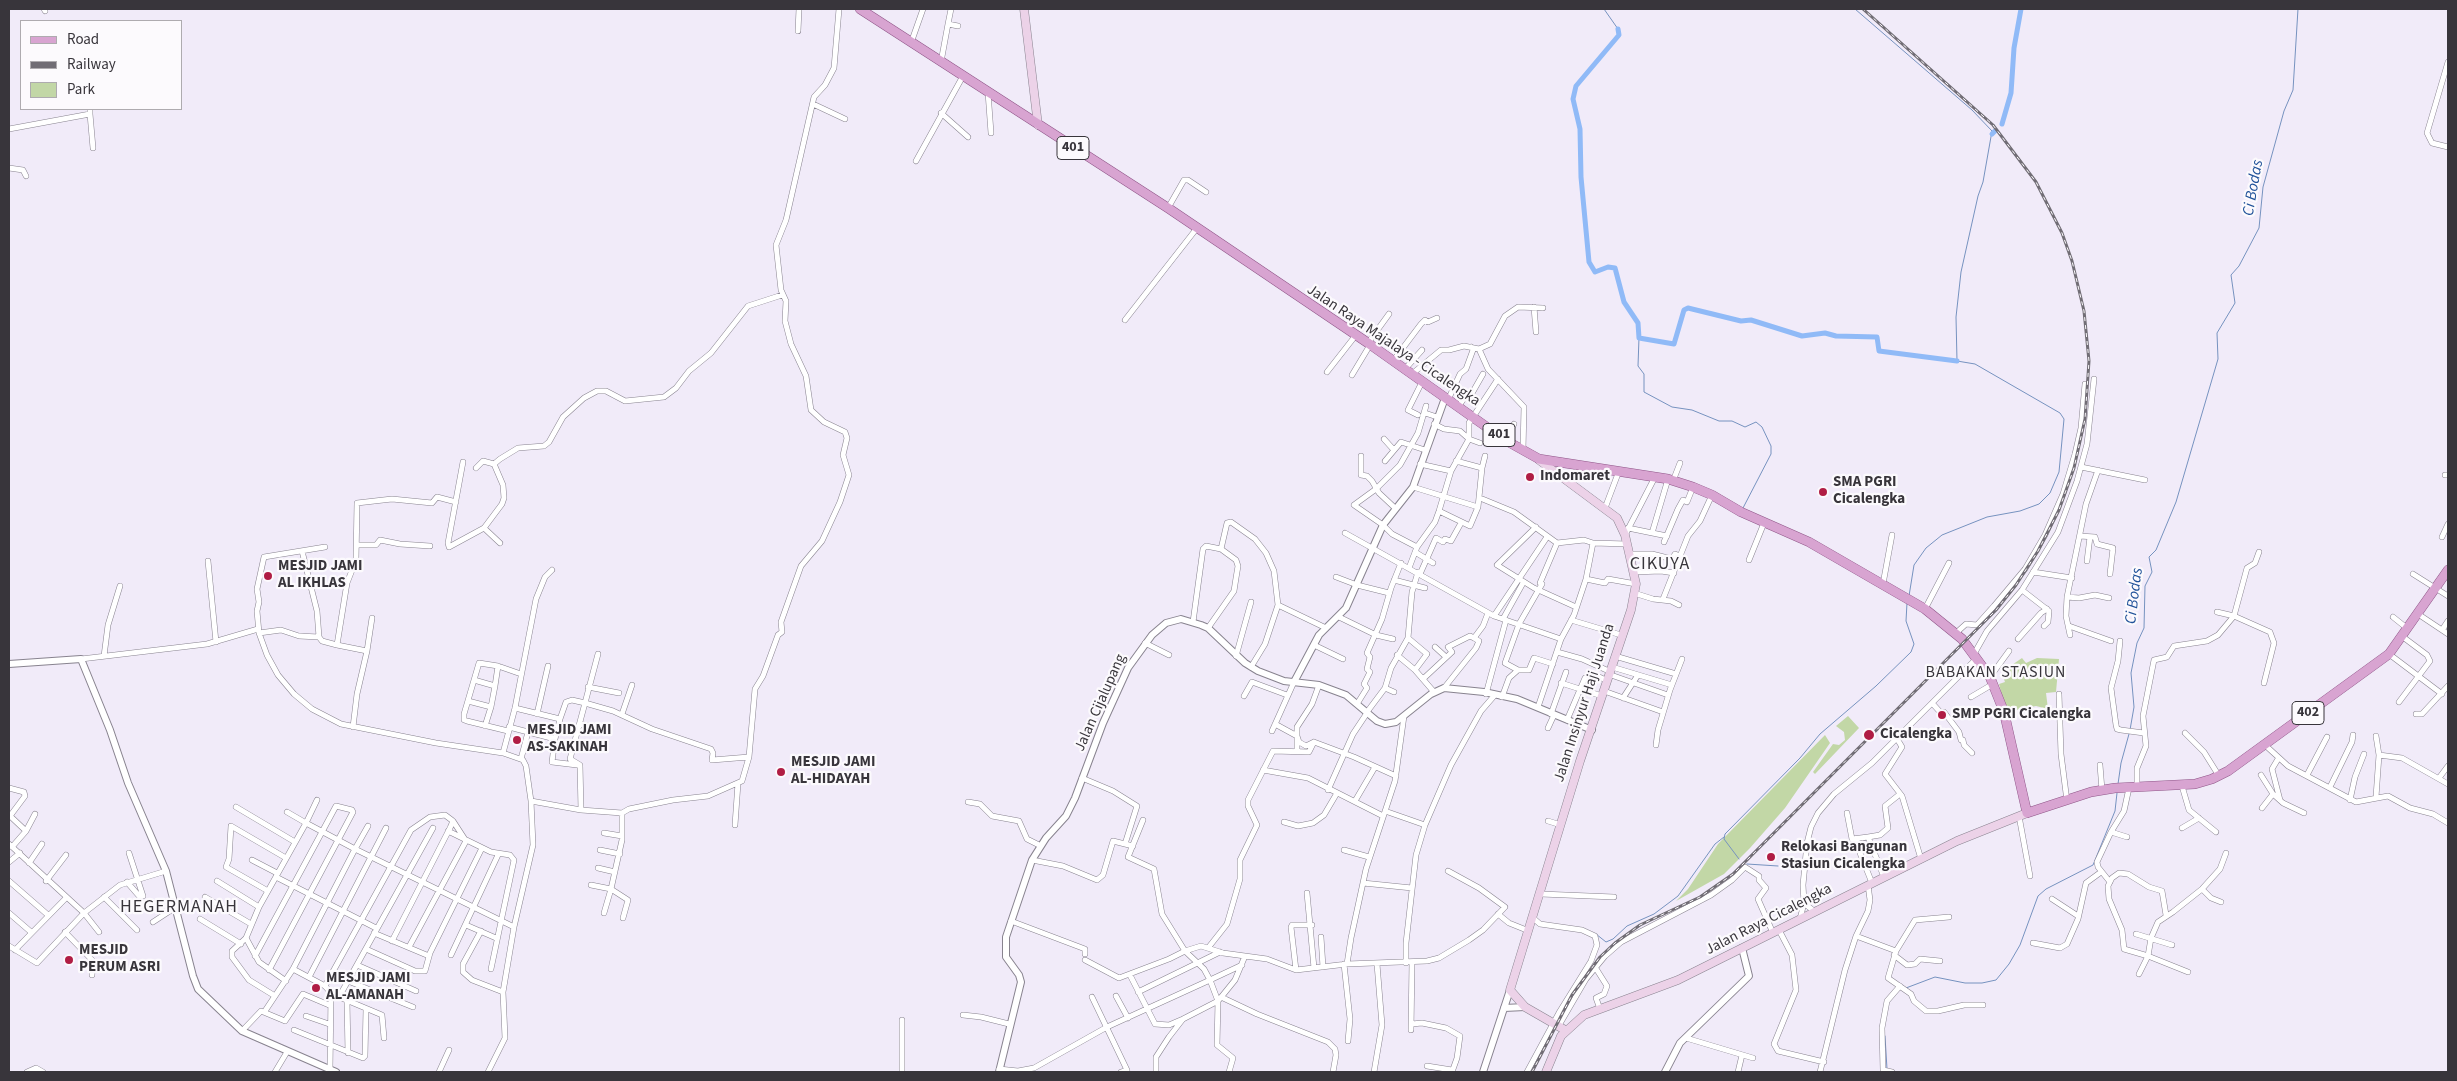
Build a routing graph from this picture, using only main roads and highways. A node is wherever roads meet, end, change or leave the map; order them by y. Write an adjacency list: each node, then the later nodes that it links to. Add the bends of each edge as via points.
1 (860, 9): 3 (main road, Jalan Raya Majalaya - Cicalengka / 401)
2 (1024, 9): 3 (main road)
3 (1038, 125): 4 (main road, Jalan Raya Majalaya - Cicalengka / 401, via 1168,208 1505,440)
4 (1539, 459): 6 (main road, Jalan Raya Majalaya - Cicalengka / 401, via 1655,477 1692,487 1809,542 1925,609 1956,633 1992,680 2004,712); 7 (main road, Jalan Insinyur Haji Juanda, via 1617,518 1627,532 1636,584 1611,673 1510,990 1525,1007)
5 (2448, 570): 6 (main road, 402, via 2389,654 2219,776 2182,786 2102,790)
6 (2023, 815): 7 (main road, Jalan Raya Cicalengka, via 1982,829 1678,980)
7 (1559, 1027): 8 (main road, Jalan Raya Cicalengka, via 1558,1040)
8 (1546, 1072)

